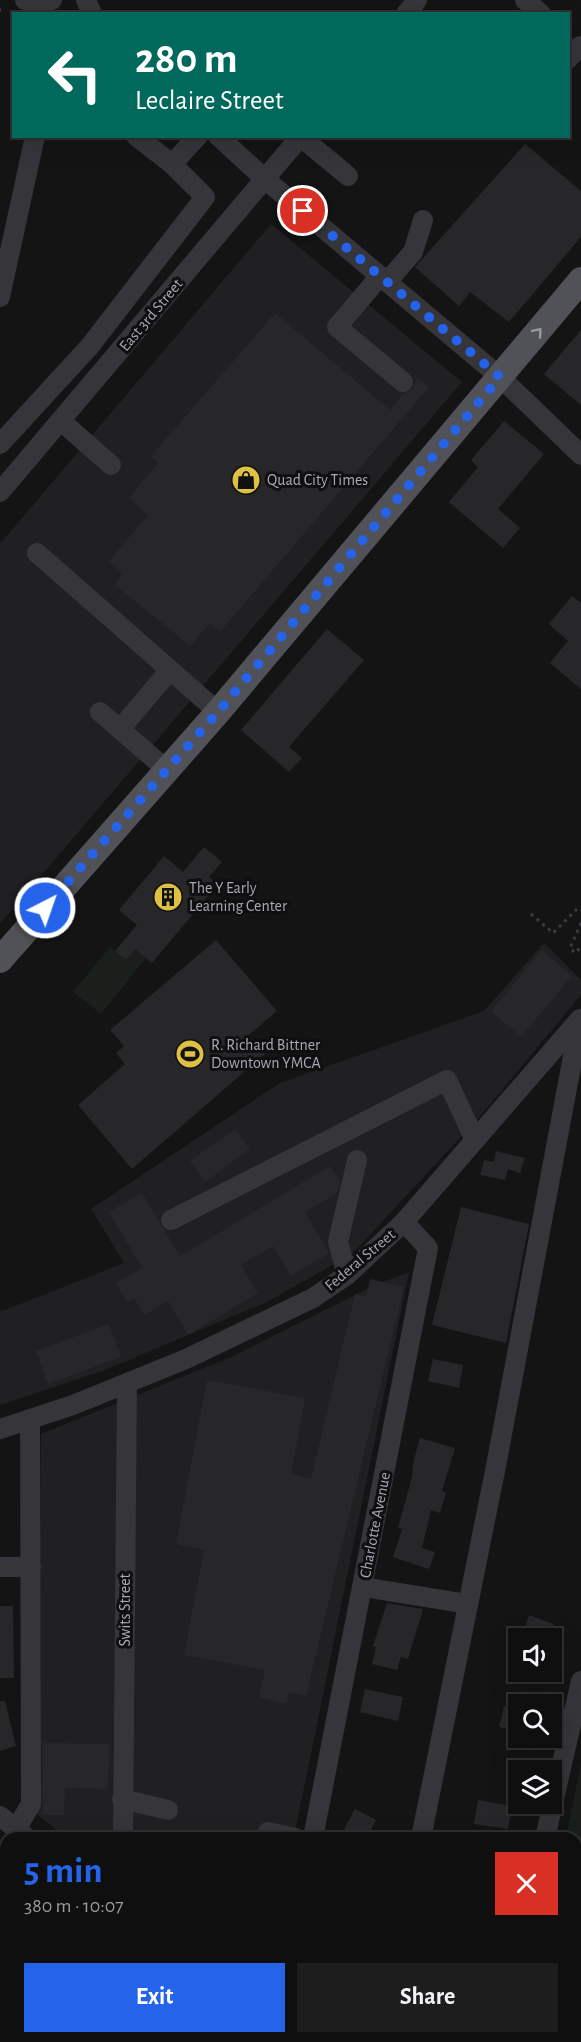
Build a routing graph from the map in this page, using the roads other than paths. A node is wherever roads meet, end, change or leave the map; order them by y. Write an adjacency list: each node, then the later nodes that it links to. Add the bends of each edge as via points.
1 (25, 0): 4 (street)
2 (417, 0): 6 (street)
3 (525, 0): 7 (street)
4 (50, 1): 5 (street)
5 (63, 12)
6 (408, 12)
7 (539, 12)
8 (35, 138): 20 (street)
9 (139, 138): 14 (street)
10 (196, 138): 14 (street)
11 (220, 138): 16 (street)
12 (300, 138): 16 (street, East 3rd Street)
13 (302, 138): 15 (street)
14 (172, 164): 21 (street, via 205,197)
15 (348, 176)
16 (266, 180): 18 (street); 22 (street, East 3rd Street)
17 (423, 220): 18 (street, via 413,252)
18 (384, 279): 23 (street); 24 (street, via 337,327)
19 (581, 280): 23 (main road, one-way to 19)
20 (0, 297)
21 (90, 346): 22 (street); 26 (street)
22 (110, 363): 25 (street, East 3rd Street)
23 (500, 377): 27 (street); 33 (main road)
24 (403, 382)
25 (61, 421): 28 (street); 29 (street, East 3rd Street)
26 (0, 444)
27 (581, 455)
28 (111, 465)
29 (0, 492)
30 (37, 553): 31 (street)
31 (170, 670): 33 (street); 34 (street)
32 (100, 712): 34 (street)
33 (218, 712): 35 (main road)
34 (120, 729): 35 (street)
35 (167, 770): 36 (main road)
36 (0, 960)
37 (580, 1019): 38 (street, Federal Street); 49 (street)
38 (475, 1140): 40 (street, via 447,1080); 41 (street, Federal Street)
39 (357, 1160): 42 (street, via 339,1242)
40 (171, 1220)
41 (404, 1222): 42 (street, Federal Street); 48 (street, Charlotte Avenue, via 428,1248)
42 (347, 1275): 43 (street, Federal Street, via 314,1298)
43 (127, 1383): 44 (street, Federal Street); 51 (street, Swits Street)
44 (30, 1419): 45 (street, Federal Street); 47 (street)
45 (0, 1429)
46 (0, 1567): 47 (street)
47 (30, 1567): 55 (street, via 31,1804)
48 (363, 1587): 49 (street); 57 (street, Charlotte Avenue)
49 (468, 1604): 58 (street)
50 (581, 1681): 59 (street)
51 (122, 1799): 52 (street); 56 (street, Swits Street)
52 (168, 1810)
53 (0, 1816): 54 (street)
54 (20, 1832)
55 (21, 1832)
56 (123, 1832)
57 (314, 1832)
58 (422, 1832)
59 (546, 1832)

